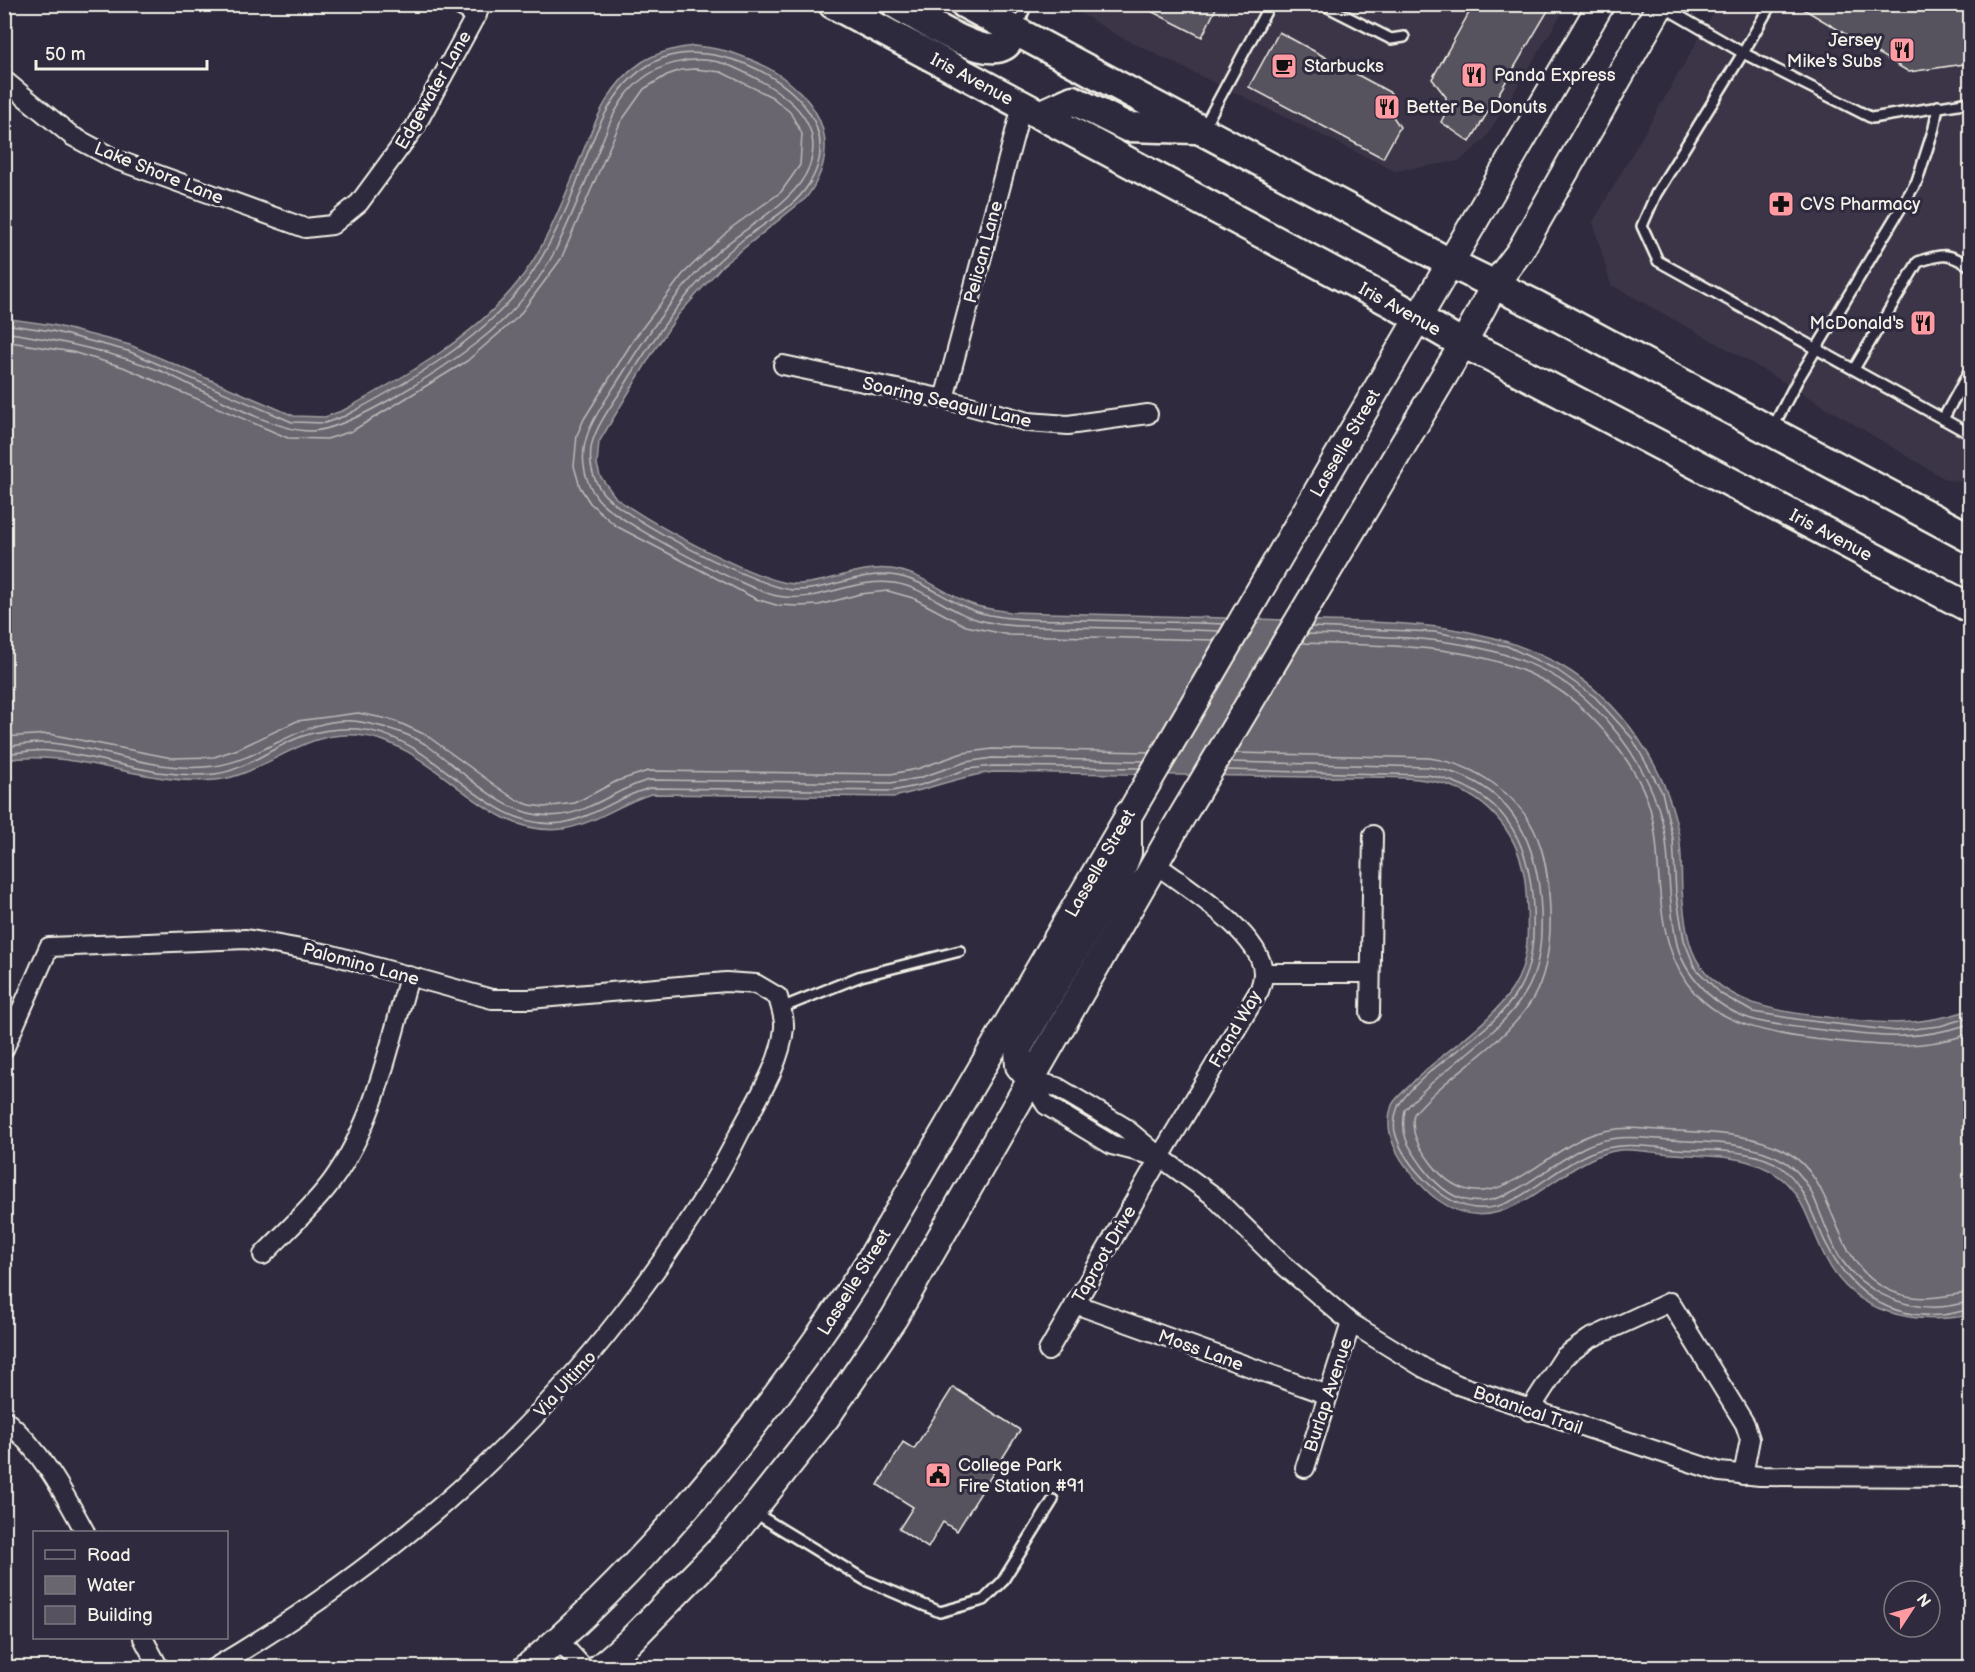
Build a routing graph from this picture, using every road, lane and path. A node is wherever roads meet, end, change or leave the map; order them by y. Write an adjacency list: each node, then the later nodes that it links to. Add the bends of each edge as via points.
1 (457, 4): 11 (street)
2 (833, 4): 18 (main road, Iris Avenue)
3 (896, 4): 12 (main road, via 968,44 990,50 1004,46)
4 (965, 4): 12 (main road)
5 (1027, 4): 12 (lane)
6 (1270, 4): 19 (lane)
7 (1322, 4): 13 (lane, via 1391,39)
8 (1601, 4): 21 (main road, Lasselle Street)
9 (1771, 4): 14 (lane)
10 (1660, 5): 14 (lane); 23 (main road, via 1520,251)
11 (480, 10): 20 (street, Edgewater Lane, via 415,127 359,203)
12 (1014, 31): 19 (main road)
13 (1404, 38)
14 (1743, 53): 17 (lane, via 1872,118); 26 (lane, via 1656,194 1642,226 1658,261)
15 (4, 80): 20 (street, Lake Shore Lane, via 72,136 117,160 305,228)
16 (1971, 102): 17 (lane)
17 (1938, 106): 26 (lane, via 1917,181)
18 (1031, 110): 19 (main road, via 1073,100 1127,127); 24 (main road, Iris Avenue); 30 (street, Pelican Lane)
19 (1203, 129): 21 (main road)
20 (332, 225)
21 (1450, 262): 23 (main road); 24 (main road, Lasselle Street)
22 (1971, 266): 28 (lane, via 1953,256 1935,255 1918,262)
23 (1495, 284): 25 (main road); 33 (main road)
24 (1420, 319): 25 (main road, Iris Avenue); 37 (main road, Lasselle Street)
25 (1463, 344): 36 (main road, Iris Avenue); 39 (main road)
26 (1816, 348): 28 (lane); 33 (lane)
27 (783, 365): 30 (street, Soaring Seagull Lane)
28 (1854, 369): 32 (lane)
29 (1971, 370): 32 (lane)
30 (944, 399): 31 (street, Soaring Seagull Lane, via 1028,422 1068,425)
31 (1148, 414)
32 (1943, 419): 34 (lane)
33 (1771, 431): 35 (main road)
34 (1971, 434)
35 (1971, 538)
36 (1971, 608)
37 (1128, 814): 47 (main road, via 1128,853 1120,872 1018,1049 1019,1065); 63 (main road, Lasselle Street, via 827,1327 739,1447 651,1546)
38 (1373, 835): 42 (street)
39 (1155, 864): 41 (street, Frond Way, via 1225,916 1249,941); 47 (main road)
40 (960, 951): 44 (lane)
41 (1263, 973): 42 (street); 48 (street, Frond Way, via 1259,991)
42 (1370, 973): 45 (street)
43 (409, 977): 44 (street, Palomino Lane, via 492,999 726,982 756,984); 46 (street, Palomino Lane, via 329,954 246,939 49,946); 49 (street, via 372,1106 354,1145 332,1181)
44 (779, 1002): 65 (street, Via Ultimo, via 784,1027 777,1057 728,1156 689,1222 597,1348 510,1443 437,1511 326,1597)
45 (1370, 1013)
46 (4, 1049)
47 (1031, 1080): 48 (street, Botanical Trail, via 1057,1087 1114,1121); 60 (main road, via 894,1318 826,1418)
48 (1160, 1157): 50 (street, Taproot Drive); 51 (street, Botanical Trail, via 1211,1194 1281,1263)
49 (263, 1255)
50 (1075, 1304): 52 (street, Taproot Drive); 53 (street, Moss Lane)
51 (1351, 1323): 53 (street, Burlap Avenue); 54 (street, Botanical Trail, via 1449,1381)
52 (1048, 1351)
53 (1328, 1395): 56 (street, Burlap Avenue)
54 (1529, 1411): 57 (street, Botanical Trail, via 1691,1464); 57 (street, via 1564,1357 1589,1339 1670,1302 1745,1424 1750,1438)
55 (4, 1419): 61 (street, via 38,1454)
56 (1305, 1468)
57 (1743, 1475): 58 (street, Botanical Trail)
58 (1971, 1477)
59 (1053, 1500): 60 (lane, via 1002,1582 984,1600 940,1612 865,1580)
60 (753, 1511): 68 (main road, via 728,1541)
61 (85, 1531)
62 (144, 1639): 64 (street)
63 (558, 1640): 66 (main road, Lasselle Street); 67 (street)
64 (159, 1668)
65 (214, 1668)
66 (526, 1668)
67 (584, 1668)
68 (599, 1668)

